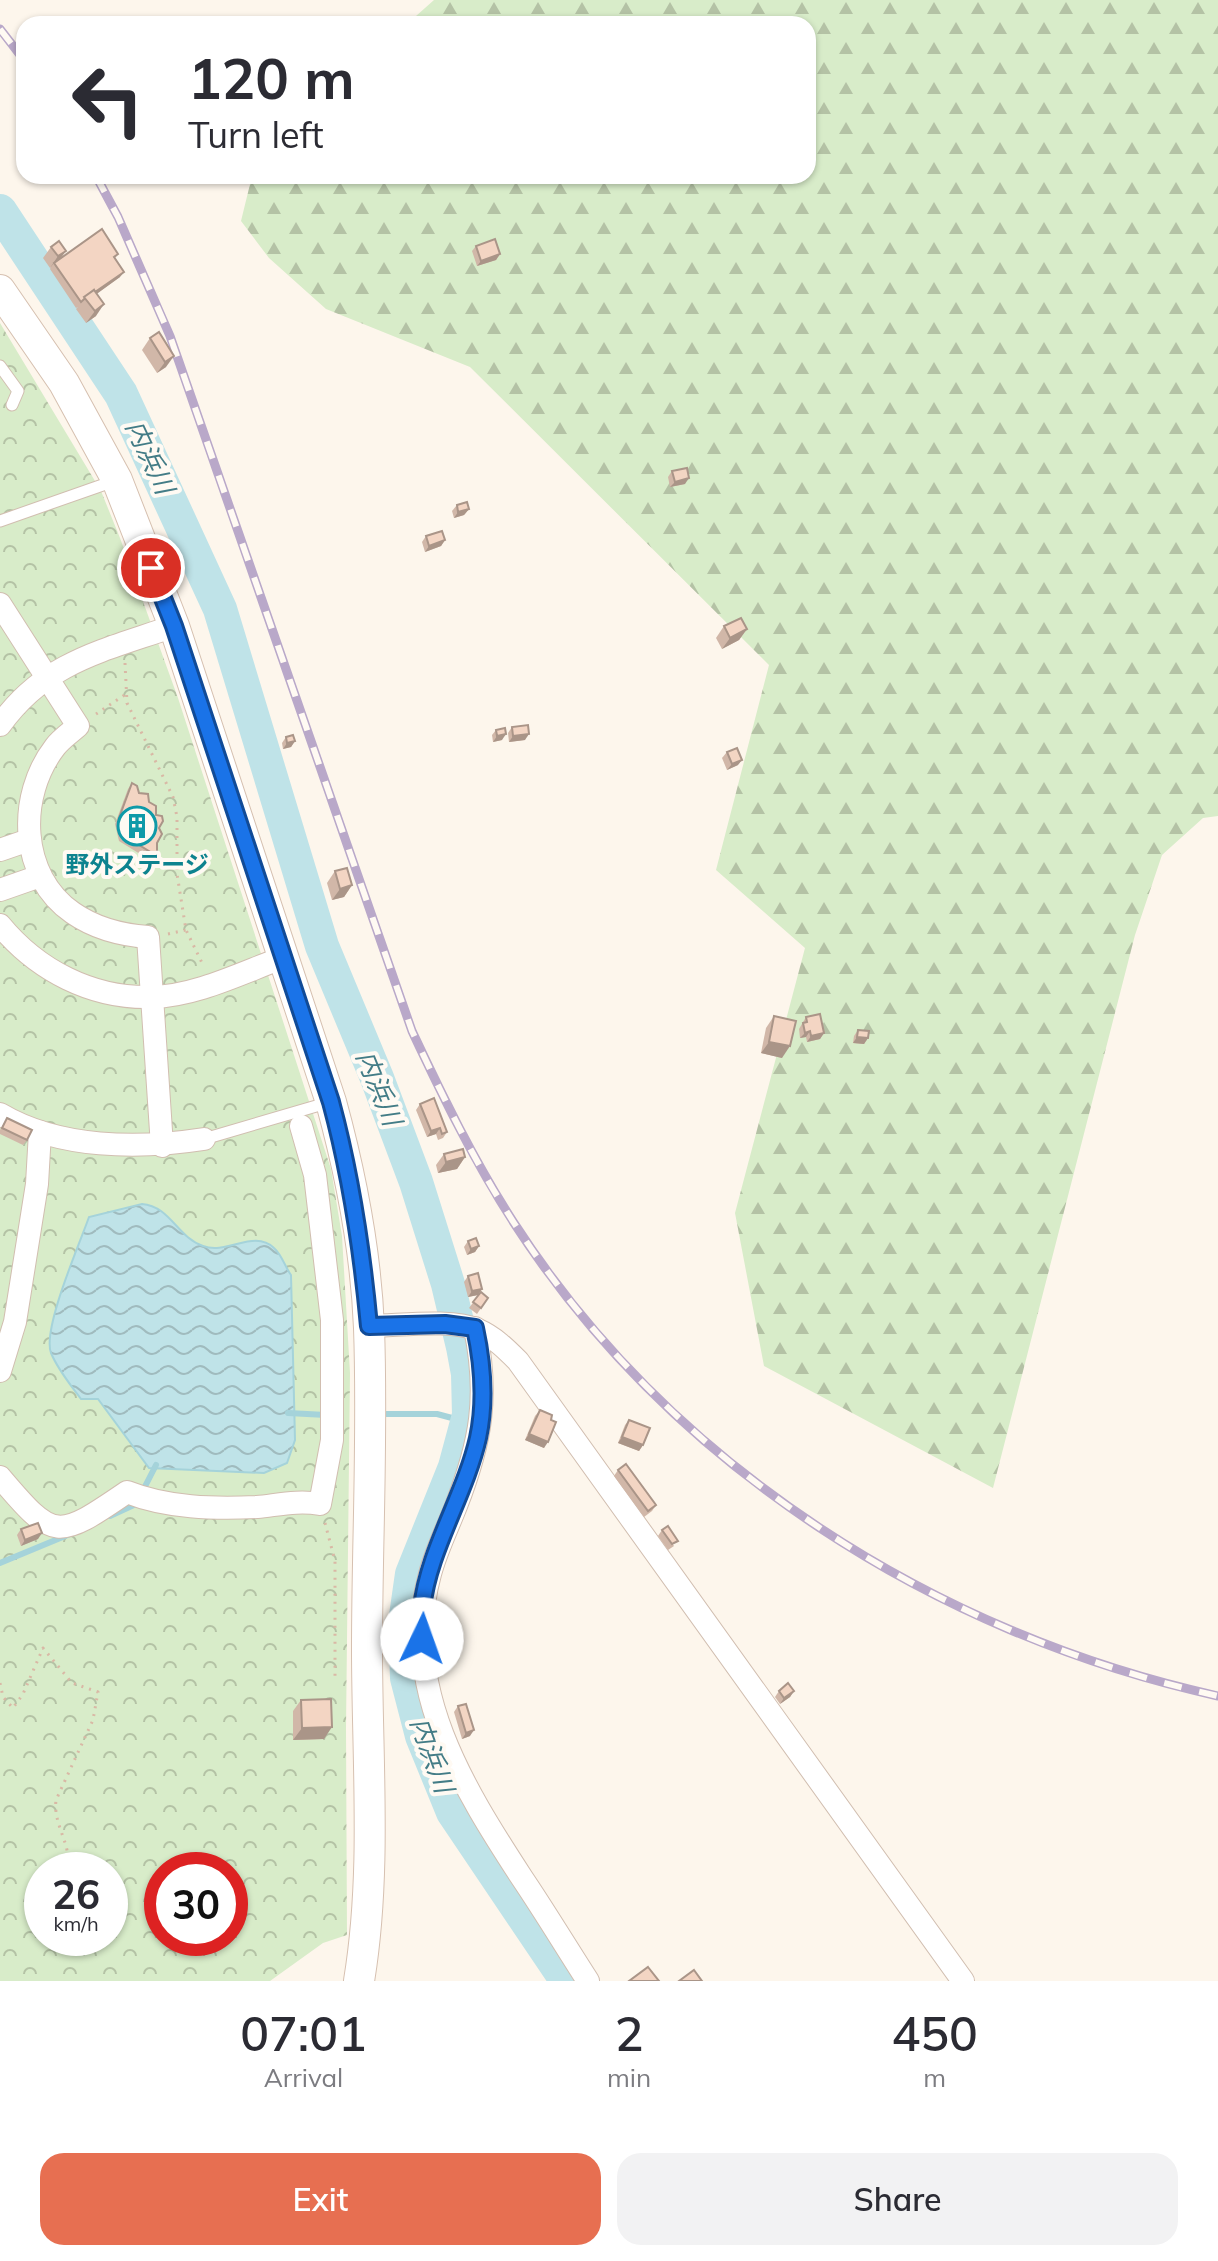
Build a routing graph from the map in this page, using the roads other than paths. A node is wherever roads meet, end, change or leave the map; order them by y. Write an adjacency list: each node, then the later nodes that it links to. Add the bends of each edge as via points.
1 (0, 290): 4 (street, via 64,383)
2 (0, 366): 3 (lane, via 18,391)
3 (12, 405)
4 (117, 480): 5 (lane); 7 (street)
5 (2, 517)
6 (0, 604): 8 (street)
7 (174, 626): 8 (street, via 85,657); 15 (street)
8 (48, 676): 9 (street); 10 (street, via 78,726 57,744 36,782)
9 (0, 725)
10 (29, 840): 11 (street); 12 (street)
11 (0, 850)
12 (40, 876): 13 (street); 16 (street, via 72,913 113,933 148,937)
13 (0, 890)
14 (0, 926): 16 (street, via 32,958 75,982 119,995)
15 (282, 958): 16 (street); 17 (street)
16 (154, 997): 22 (street)
17 (331, 1102): 19 (lane); 23 (street, via 360,1230)
18 (0, 1114): 20 (street)
19 (299, 1119): 21 (lane); 26 (street, via 315,1175 332,1320 332,1440 320,1504 185,1505 151,1502 127,1492 63,1529 38,1519)
20 (40, 1132): 22 (street, via 100,1143); 25 (street, via 15,1322)
21 (204, 1139): 22 (street)
22 (162, 1146)
23 (369, 1326): 24 (street); 27 (street, via 367,1935)
24 (461, 1326): 28 (street, via 483,1364 479,1436 430,1572 422,1607 425,1669 458,1774); 29 (street, via 497,1341 518,1361)
25 (0, 1371)
26 (0, 1477)
27 (359, 1981)
28 (588, 1981)
29 (963, 1981)

